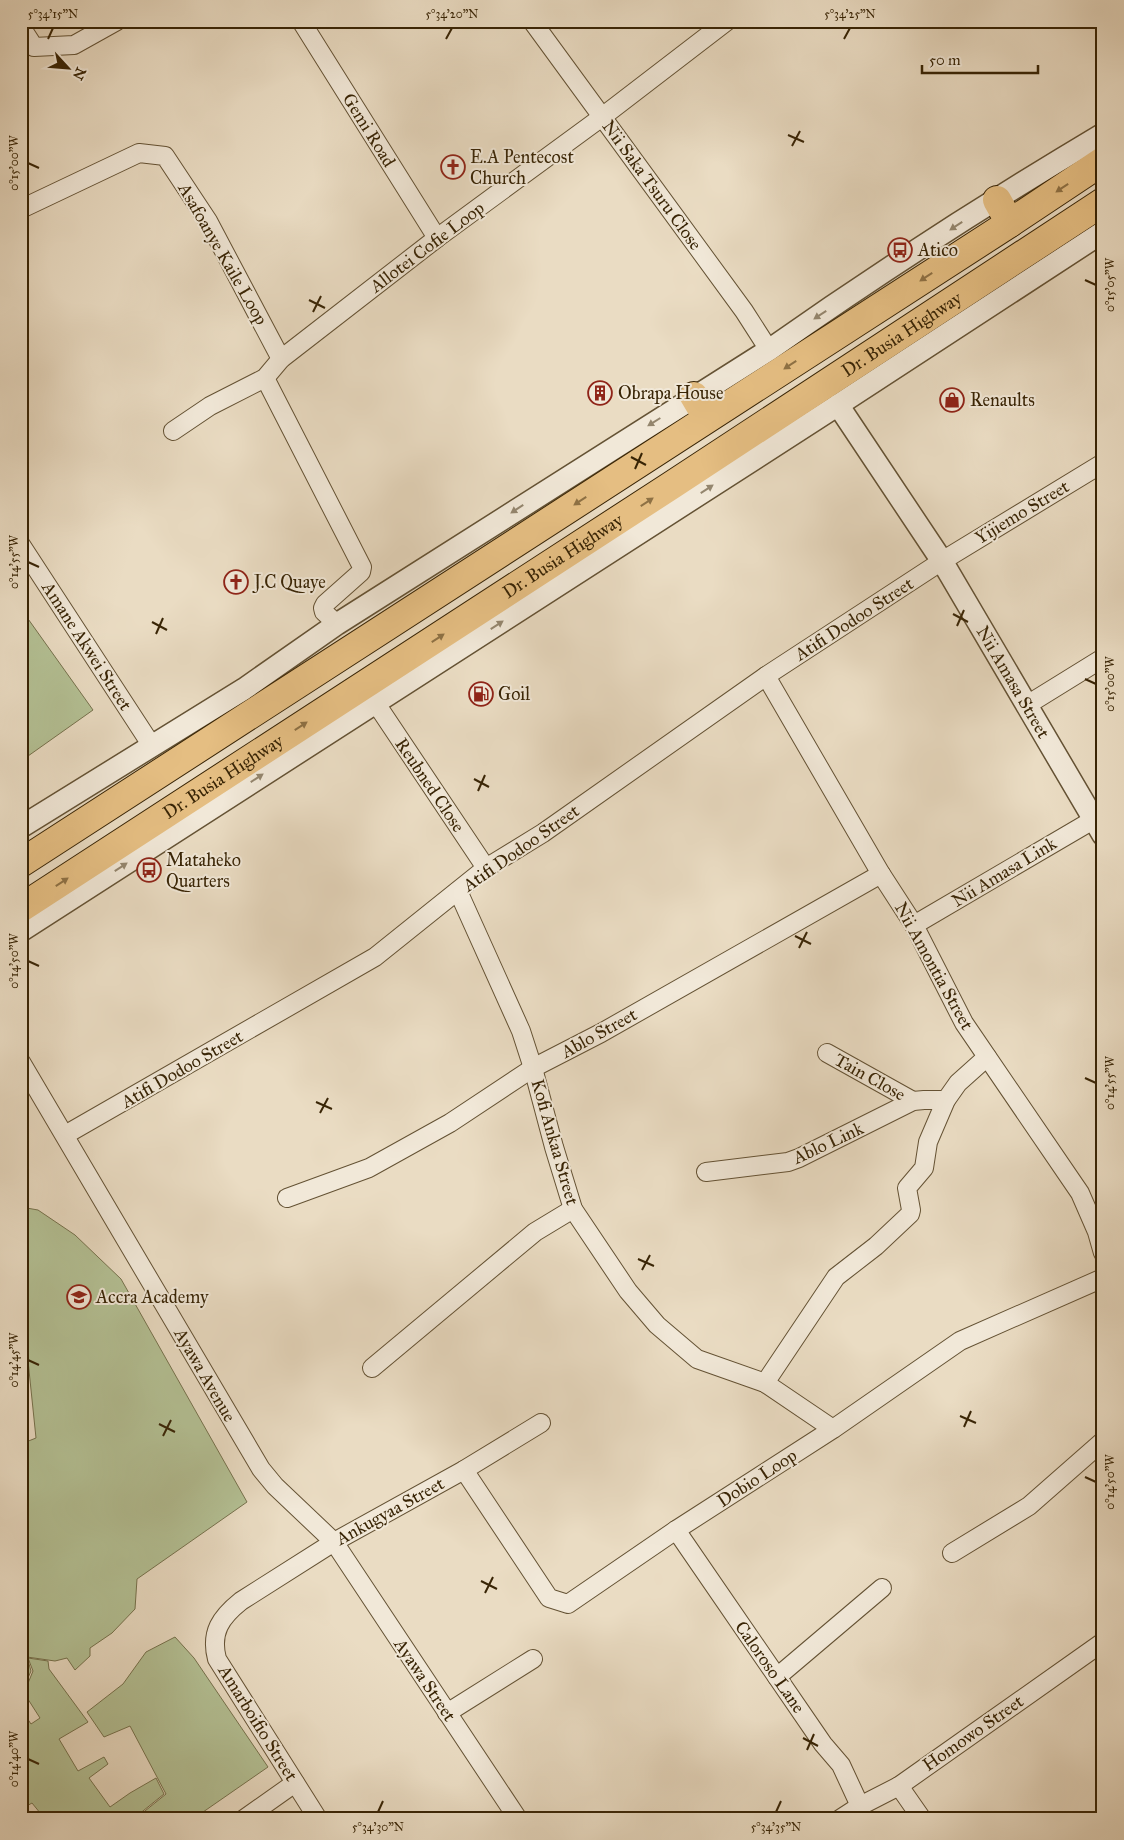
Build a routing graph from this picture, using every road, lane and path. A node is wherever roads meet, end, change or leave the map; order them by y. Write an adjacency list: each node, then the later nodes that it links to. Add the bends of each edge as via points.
1 (117, 21): 5 (street, via 74,45 34,47)
2 (301, 21): 14 (street, Gemi Road)
3 (532, 21): 6 (street, Nii Saka Tsuru Close)
4 (727, 21): 6 (street, Allotei Cofie Loop)
5 (21, 27)
6 (602, 117): 14 (street, Allotei Cofie Loop); 15 (street, Nii Saka Tsuru Close)
7 (1103, 134): 9 (street, Dr. Busia Highway)
8 (1103, 161): 12 (highway, Dr. Busia Highway, one-way to 12)
9 (997, 200): 12 (highway); 15 (street, Dr. Busia Highway, one-way to 15)
10 (1103, 202): 36 (highway, Dr. Busia Highway, one-way to 10)
11 (21, 209): 16 (street, Asafoanye Kaile Loop, via 140,153 165,156 208,221)
12 (1010, 223): 19 (highway, Dr. Busia Highway, one-way to 19)
13 (1103, 232): 18 (street, Dr. Busia Highway)
14 (437, 238): 16 (street, Allotei Cofie Loop)
15 (769, 350): 19 (street, Dr. Busia Highway)
16 (281, 359): 17 (street, Allotei Cofie Loop)
17 (264, 378): 20 (street, Allotei Cofie Loop, via 210,406); 24 (street, via 362,567 323,608)
18 (838, 405): 23 (street, Nii Amasa Street); 27 (street, Dr. Busia Highway, one-way to 18)
19 (701, 407): 24 (street, Dr. Busia Highway, one-way to 24); 32 (highway, Dr. Busia Highway, one-way to 32)
20 (173, 431)
21 (1103, 463): 23 (street, Yijiemo Street)
22 (21, 544): 29 (street, Amane Akwei Street)
23 (942, 561): 26 (street, Atifi Dodoo Street); 28 (street, Nii Amasa Street)
24 (337, 624): 29 (street, Dr. Busia Highway)
25 (1103, 658): 28 (street)
26 (766, 676): 33 (street, Atifi Dodoo Street, via 544,833); 34 (street, Nii Amontia Street)
27 (375, 702): 33 (street, Reubned Close); 38 (street, Dr. Busia Highway, one-way to 27)
28 (1028, 705): 31 (street, Nii Amasa Street)
29 (152, 746): 30 (street, Dr. Busia Highway)
30 (21, 827)
31 (1098, 827): 37 (street, Nii Amasa Link)
32 (21, 863)
33 (486, 868): 35 (street, Atifi Dodoo Street)
34 (881, 874): 37 (street, Nii Amontia Street); 42 (street, Ablo Street, via 601,1033)
35 (458, 892): 42 (street, Kofi Ankaa Street, via 521,1031); 45 (street, Atifi Dodoo Street, via 375,957)
36 (21, 908)
37 (914, 925): 40 (street, Nii Amontia Street, via 964,1023)
38 (21, 931)
39 (826, 1053): 44 (street, Tain Close)
40 (987, 1057): 43 (street, via 958,1083); 49 (street, Nii Amontia Street, via 1080,1193)
41 (21, 1062): 45 (street, Ayawa Avenue)
42 (533, 1068): 47 (street, Ablo Street, via 450,1124 369,1168); 48 (street, Kofi Ankaa Street)
43 (946, 1100): 44 (street, Ablo Link); 52 (street, via 928,1142 924,1168 907,1188 910,1214 836,1277)
44 (913, 1102): 46 (street, Ablo Link, via 800,1158)
45 (65, 1135): 58 (street, Ayawa Avenue, via 260,1469)
46 (706, 1172)
47 (287, 1198)
48 (573, 1209): 51 (street, via 535,1232); 52 (street, Kofi Ankaa Street, via 628,1291 657,1325 697,1359)
49 (1103, 1253)
50 (1103, 1278): 54 (street, Dobio Loop, via 960,1341)
51 (372, 1368)
52 (765, 1384): 54 (street, Kofi Ankaa Street)
53 (542, 1423): 56 (street, Ankugyaa Street)
54 (833, 1429): 57 (street, Dobio Loop)
55 (1103, 1441): 59 (street, via 1029,1506)
56 (464, 1470): 57 (street, Dobio Loop, via 549,1598 568,1604); 58 (street, Ankugyaa Street)
57 (676, 1530): 64 (street, Caloroso Lane)
58 (334, 1542): 61 (street, Ankugyaa Street); 65 (street, Ayawa Street)
59 (952, 1553)
60 (882, 1588): 64 (street)
61 (241, 1601): 66 (street, Amarboifio Street, via 221,1620 214,1643 218,1659)
62 (1103, 1642): 67 (street, Homowo Street)
63 (533, 1659): 65 (street)
64 (777, 1677): 68 (street, Caloroso Lane, via 841,1765)
65 (447, 1713): 71 (street, Ayawa Street)
66 (295, 1783): 69 (street); 70 (street, Amarboifio Street)
67 (899, 1786): 68 (street, Homowo Street); 73 (street)
68 (860, 1806): 72 (street, Homowo Street)
69 (244, 1819)
70 (318, 1819)
71 (518, 1819)
72 (840, 1819)
73 (922, 1819)

